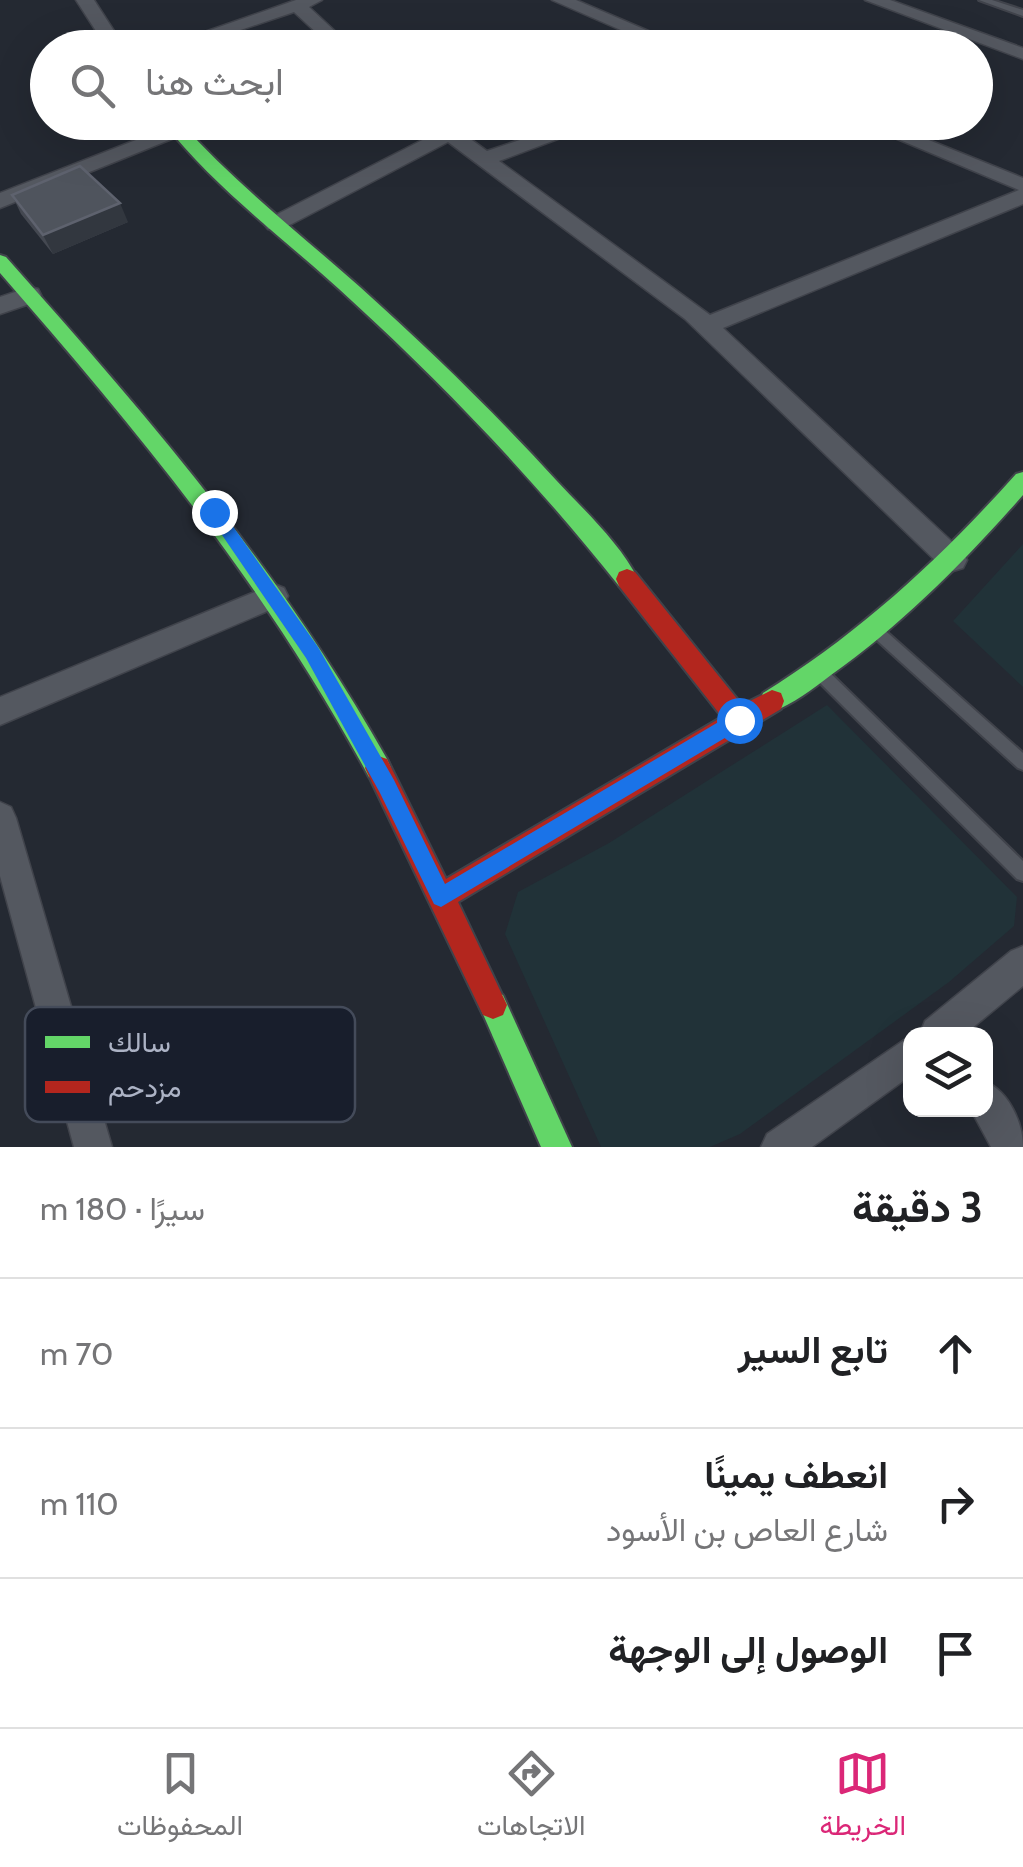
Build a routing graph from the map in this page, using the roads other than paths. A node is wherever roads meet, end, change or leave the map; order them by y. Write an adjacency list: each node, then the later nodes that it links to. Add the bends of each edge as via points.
1 (86, 0): 7 (street)
2 (561, 0): 10 (street)
3 (874, 0): 11 (street)
4 (984, 0): 6 (lane)
5 (305, 3): 8 (street); 9 (street)
6 (1023, 13)
7 (105, 30)
8 (223, 30)
9 (328, 30)
10 (635, 30)
11 (967, 30)
12 (993, 39): 13 (street)
13 (1019, 47)
14 (141, 140): 23 (street)
15 (186, 140): 24 (street)
16 (420, 140): 24 (street)
17 (458, 140): 20 (street)
18 (540, 140): 20 (street)
19 (911, 140): 21 (street)
20 (484, 159): 28 (street)
21 (1023, 185)
22 (1023, 196): 28 (street)
23 (0, 200)
24 (276, 224): 35 (street, via 378,314 577,514)
25 (0, 260): 26 (street)
26 (30, 295): 27 (street); 31 (street, via 224,523)
27 (0, 306)
28 (706, 326): 30 (street)
29 (1023, 480): 30 (street)
30 (953, 560): 32 (street)
31 (274, 596): 34 (street); 39 (street, via 378,770)
32 (874, 629): 33 (street); 36 (lane)
33 (818, 671): 35 (street); 38 (lane)
34 (0, 712)
35 (739, 720): 39 (street)
36 (1023, 763)
37 (0, 818): 41 (street)
38 (1023, 873)
39 (441, 897): 47 (street)
40 (1023, 963): 42 (street)
41 (53, 1007)
42 (950, 1027)
43 (903, 1059): 48 (street)
44 (993, 1113): 49 (street)
45 (86, 1122): 46 (street)
46 (93, 1147)
47 (558, 1147)
48 (780, 1147)
49 (1012, 1147)

